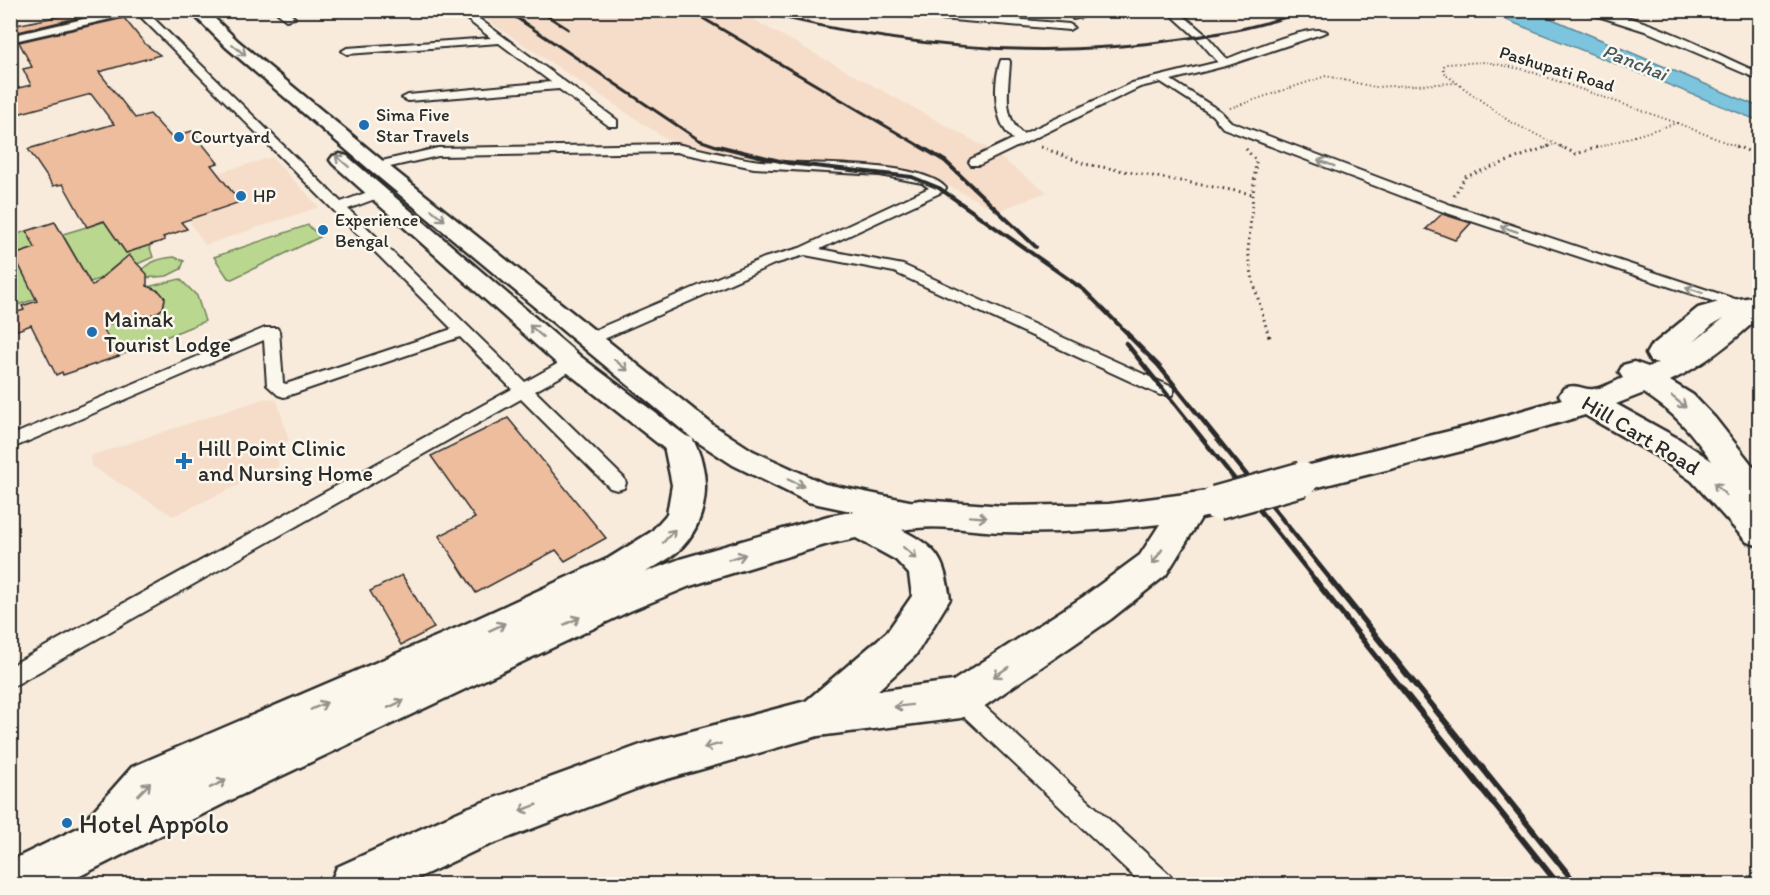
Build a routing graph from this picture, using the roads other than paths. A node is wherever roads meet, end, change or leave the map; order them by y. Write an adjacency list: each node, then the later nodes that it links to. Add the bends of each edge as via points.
1 (138, 10): 16 (street); 33 (street)
2 (173, 10): 32 (main road, one-way to 2)
3 (196, 10): 30 (main road, one-way to 30)
4 (279, 10): 11 (street)
5 (460, 10): 17 (street)
6 (871, 10): 13 (street)
7 (996, 10): 13 (street)
8 (1171, 10): 21 (street)
9 (1584, 10): 12 (street)
10 (1637, 10): 12 (street)
11 (290, 18)
12 (1628, 21): 23 (street)
13 (994, 22): 14 (street)
14 (1069, 27)
15 (1322, 32): 21 (street)
16 (10, 39)
17 (502, 40): 19 (street); 25 (street)
18 (1703, 40): 22 (street)
19 (347, 51)
20 (1005, 62): 28 (street, via 1003,116 1010,133)
21 (1226, 63): 24 (street)
22 (1760, 64)
23 (1760, 77)
24 (1163, 80): 28 (street, via 1136,85); 35 (street, one-way to 24, via 1446,208 1227,125 1216,113)
25 (561, 86): 26 (street); 27 (street)
26 (408, 98)
27 (613, 123)
28 (1021, 139): 29 (street)
29 (975, 162)
30 (377, 166): 31 (main road); 34 (street, via 438,152 676,148 754,164 880,171 926,180 939,188)
31 (400, 185): 32 (main road); 37 (main road, one-way to 37)
32 (378, 193): 33 (street); 38 (main road, one-way to 32)
33 (339, 208): 36 (street)
34 (805, 250): 37 (street, via 769,261); 41 (street, via 898,268)
35 (1755, 306): 39 (highway, via 1731,330 1690,358)
36 (464, 331): 40 (street); 43 (street, via 284,391 275,385 271,331)
37 (589, 339): 48 (main road, one-way to 48, via 703,432 743,458 819,494)
38 (572, 363): 40 (street); 44 (main road)
39 (1640, 375): 42 (highway); 46 (highway, Hill Cart Road, one-way to 46, via 1682,403 1704,426)
40 (524, 390): 45 (street); 51 (street)
41 (1166, 391)
42 (1579, 397): 47 (highway, bridge, via 1449,443); 50 (highway, Hill Cart Road, one-way to 42, via 1704,472)
43 (10, 443)
44 (680, 446): 54 (highway, one-way to 44, via 148,782 475,638 622,568 664,542 684,518 689,486)
45 (617, 483)
46 (1760, 501)
47 (1202, 506): 48 (highway, one-way to 47, via 1004,519 1109,517); 52 (highway, one-way to 52, via 1153,565 1097,608)
48 (920, 513): 49 (highway)
49 (844, 527): 53 (highway, one-way to 53, via 909,550 927,569 931,599 901,644); 54 (highway, one-way to 49, via 222,782 616,600 680,574)
50 (1760, 532)
51 (10, 678)
52 (961, 699): 53 (highway, one-way to 53); 57 (street)
53 (818, 717): 56 (highway, one-way to 56, via 646,764 467,831)
54 (91, 848): 55 (highway)
55 (15, 885)
56 (354, 885)
57 (1161, 885)

